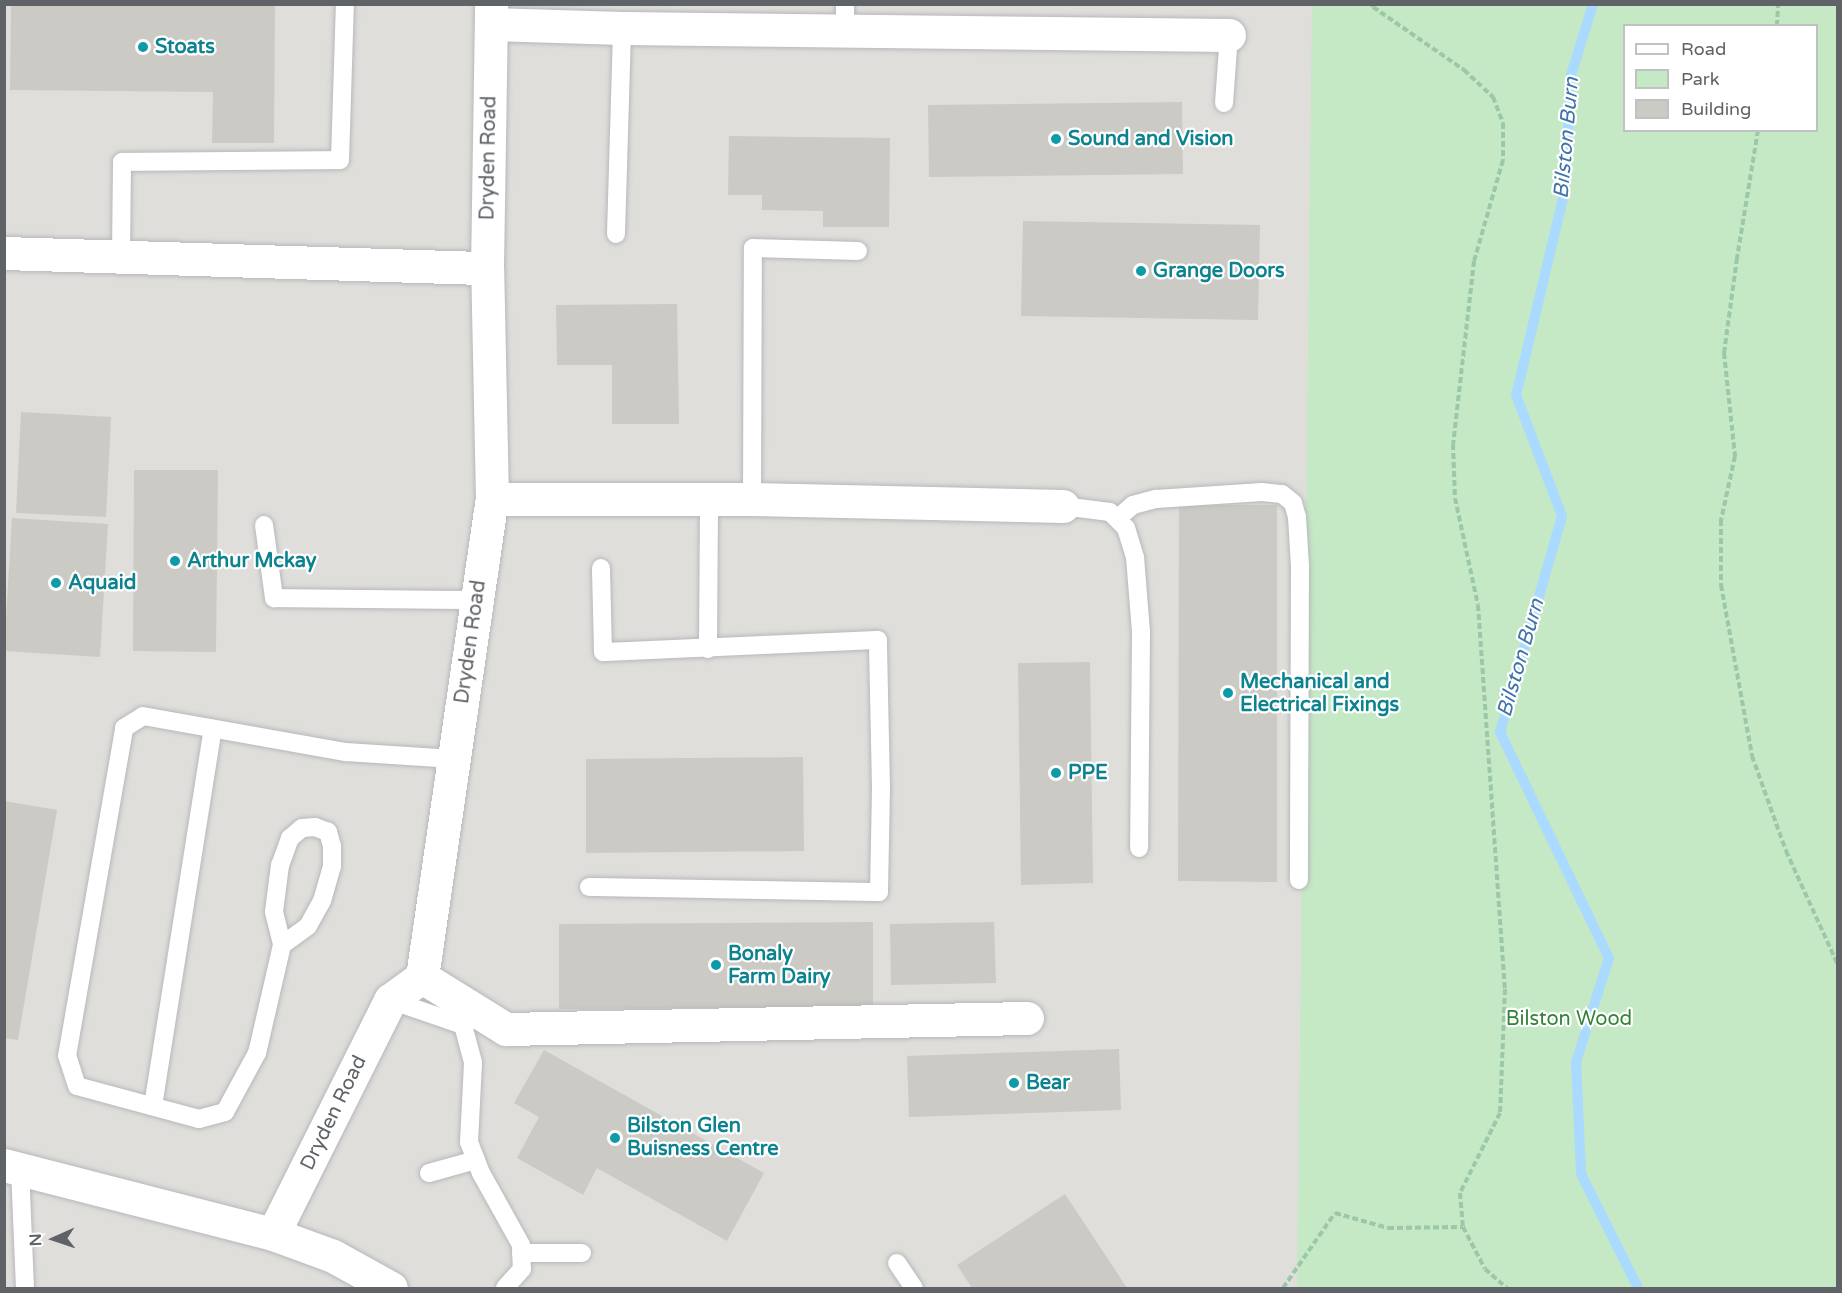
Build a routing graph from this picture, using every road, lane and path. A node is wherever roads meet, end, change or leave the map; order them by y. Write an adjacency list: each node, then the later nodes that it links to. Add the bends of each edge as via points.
1 (345, 4): 14 (lane, via 340,160 122,162)
2 (1372, 4): 39 (path, via 1464,70 1493,97 1503,123 1503,160 1474,261 1453,444 1455,498 1478,605 1504,989 1500,1113 1460,1193)
3 (1778, 4): 6 (path)
4 (491, 14): 7 (street); 15 (street, Dryden Road)
5 (845, 18): 7 (street); 8 (street)
6 (1777, 24)
7 (622, 28): 11 (lane)
8 (1229, 35): 9 (lane)
9 (1224, 103)
10 (1758, 132): 31 (path, via 1724,353 1735,456 1721,520 1721,585 1752,756 1786,851)
11 (616, 234)
12 (858, 251): 18 (lane, via 753,248)
13 (4, 253): 14 (street)
14 (122, 256): 15 (street)
15 (487, 268): 17 (street, Dryden Road)
16 (709, 498): 17 (street); 18 (street); 24 (lane)
17 (492, 499): 23 (street, Dryden Road)
18 (752, 499): 19 (street)
19 (1063, 506): 20 (lane, via 1110,512)
20 (1118, 518): 27 (lane, via 1126,528 1135,557 1139,594); 28 (lane, via 1133,505 1156,499 1262,492 1282,494 1293,503 1300,566)
21 (264, 525): 23 (lane, via 274,598)
22 (601, 568): 24 (lane, via 603,652)
23 (477, 600): 26 (street, Dryden Road)
24 (708, 649): 29 (lane, via 878,640 879,892)
25 (213, 729): 26 (lane, via 346,752); 35 (lane); 35 (lane, via 143,716 124,728 67,1056 77,1086)
26 (453, 759): 32 (street, Dryden Road)
27 (1139, 848)
28 (1299, 880)
29 (589, 887)
30 (282, 945): 30 (lane, via 274,912 280,865 290,838 302,828 315,827 327,832 332,867 322,901 308,926); 35 (lane, via 256,1053 225,1112 199,1119)
31 (1838, 965)
32 (422, 977): 33 (street, Dryden Road); 34 (street, via 506,1029)
33 (390, 1000): 36 (lane, via 463,1025 473,1063 469,1142); 40 (street, Dryden Road)
34 (1027, 1018)
35 (153, 1106)
36 (476, 1160): 38 (lane); 41 (lane)
37 (12, 1167): 40 (street); 44 (lane)
38 (429, 1173)
39 (1463, 1227): 48 (path, via 1388,1228 1335,1213); 49 (path, via 1485,1269)
40 (273, 1234): 45 (street, via 333,1256)
41 (521, 1253): 42 (lane); 46 (lane, via 522,1269)
42 (582, 1254)
43 (897, 1263): 47 (lane)
44 (26, 1288)
45 (391, 1288)
46 (505, 1288)
47 (914, 1288)
48 (1283, 1288)
49 (1507, 1288)

